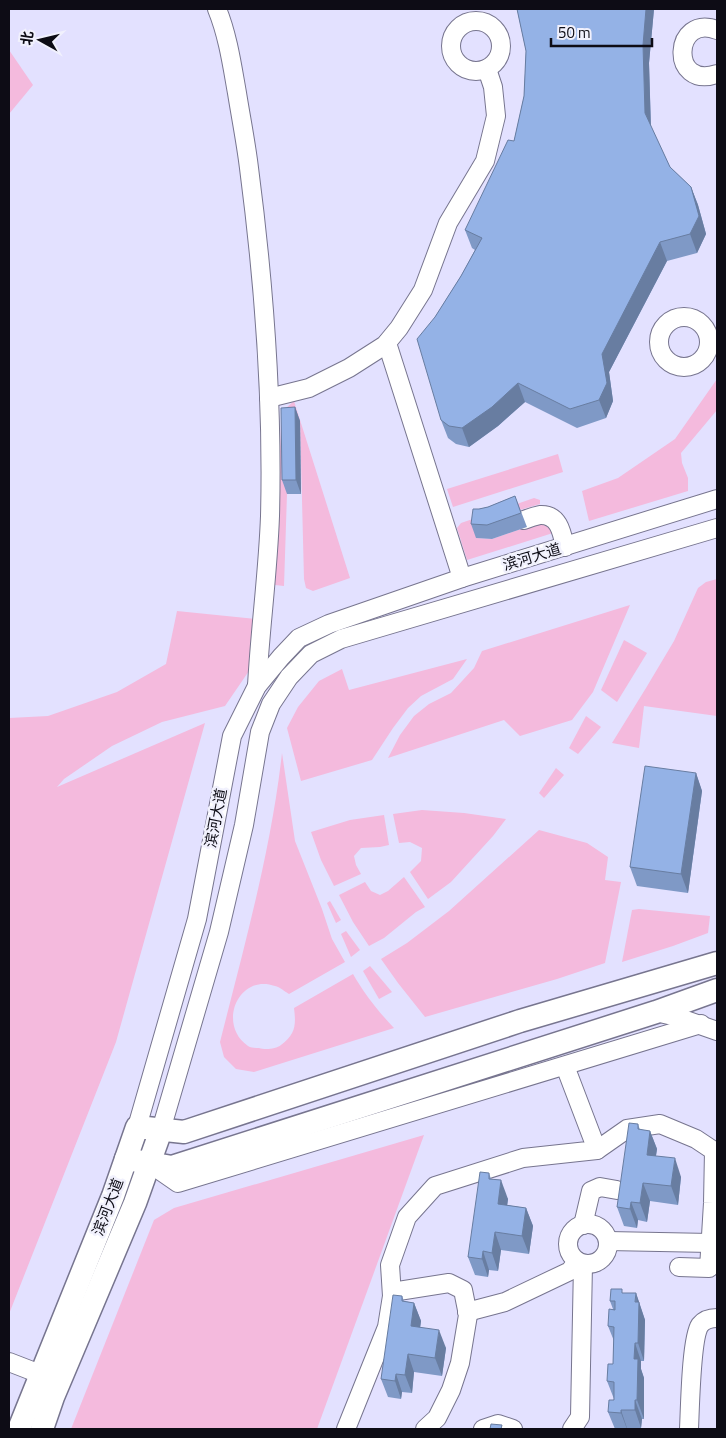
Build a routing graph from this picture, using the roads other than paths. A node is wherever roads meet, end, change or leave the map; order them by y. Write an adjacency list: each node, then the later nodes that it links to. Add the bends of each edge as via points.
1 (217, 9): 6 (street, via 225,28 235,82 258,232)
2 (717, 30): 4 (street, via 708,27 692,32 686,38 682,54 694,74)
3 (487, 68): 5 (street, via 493,86 496,116 485,162 448,223 424,290)
4 (717, 74)
5 (387, 342): 6 (street, via 349,368 309,388); 11 (street)
6 (269, 398): 12 (street, via 270,517)
7 (717, 499): 10 (street, 滨河大道)
8 (524, 520): 10 (street, via 541,515 554,518 562,529)
9 (717, 528): 20 (street, 滨河大道, via 341,639 311,654 288,677 271,704 260,732 244,825 219,932)
10 (565, 547): 11 (street, 滨河大道)
11 (462, 578): 12 (street, 滨河大道, via 329,624 299,638)
12 (257, 686): 19 (street, 滨河大道, via 232,736 197,918)
13 (717, 963): 20 (main road, via 520,1021 184,1132)
14 (717, 990): 15 (main road)
15 (656, 1012): 16 (street); 23 (main road, via 172,1167)
16 (701, 1024): 17 (street); 18 (street)
17 (717, 1031)
18 (565, 1066): 21 (street); 23 (street, via 178,1183)
19 (137, 1127): 20 (main road); 22 (main road, 滨河大道)
20 (161, 1130): 23 (main road, 滨河大道)
21 (597, 1150): 27 (street, via 627,1129 660,1124 696,1139 714,1151); 30 (street, via 523,1158 435,1186 407,1217 390,1265)
22 (126, 1159): 23 (main road); 34 (main road, 滨河大道)
23 (149, 1163): 36 (main road, 滨河大道)
24 (618, 1190): 25 (street, via 600,1187 591,1191)
25 (583, 1224): 26 (street, via 602,1229); 28 (street, via 572,1232 567,1244 572,1257)
26 (608, 1241): 27 (street); 28 (street, via 602,1259 590,1265)
27 (711, 1243): 29 (street, via 709,1268)
28 (580, 1263): 31 (street, via 505,1302); 41 (street, via 580,1417)
29 (679, 1267)
30 (392, 1292): 31 (street, via 449,1283 463,1290); 37 (street, via 386,1327)
31 (467, 1312): 38 (street, via 460,1363 451,1390 436,1418)
32 (717, 1318): 42 (street, via 700,1324 695,1340)
33 (9, 1362): 34 (street)
34 (40, 1374): 35 (main road, 滨河大道)
35 (19, 1429)
36 (42, 1429)
37 (346, 1429)
38 (425, 1429)
39 (483, 1429): 40 (street, via 498,1424)
40 (513, 1429)
41 (572, 1429)
42 (689, 1429)

